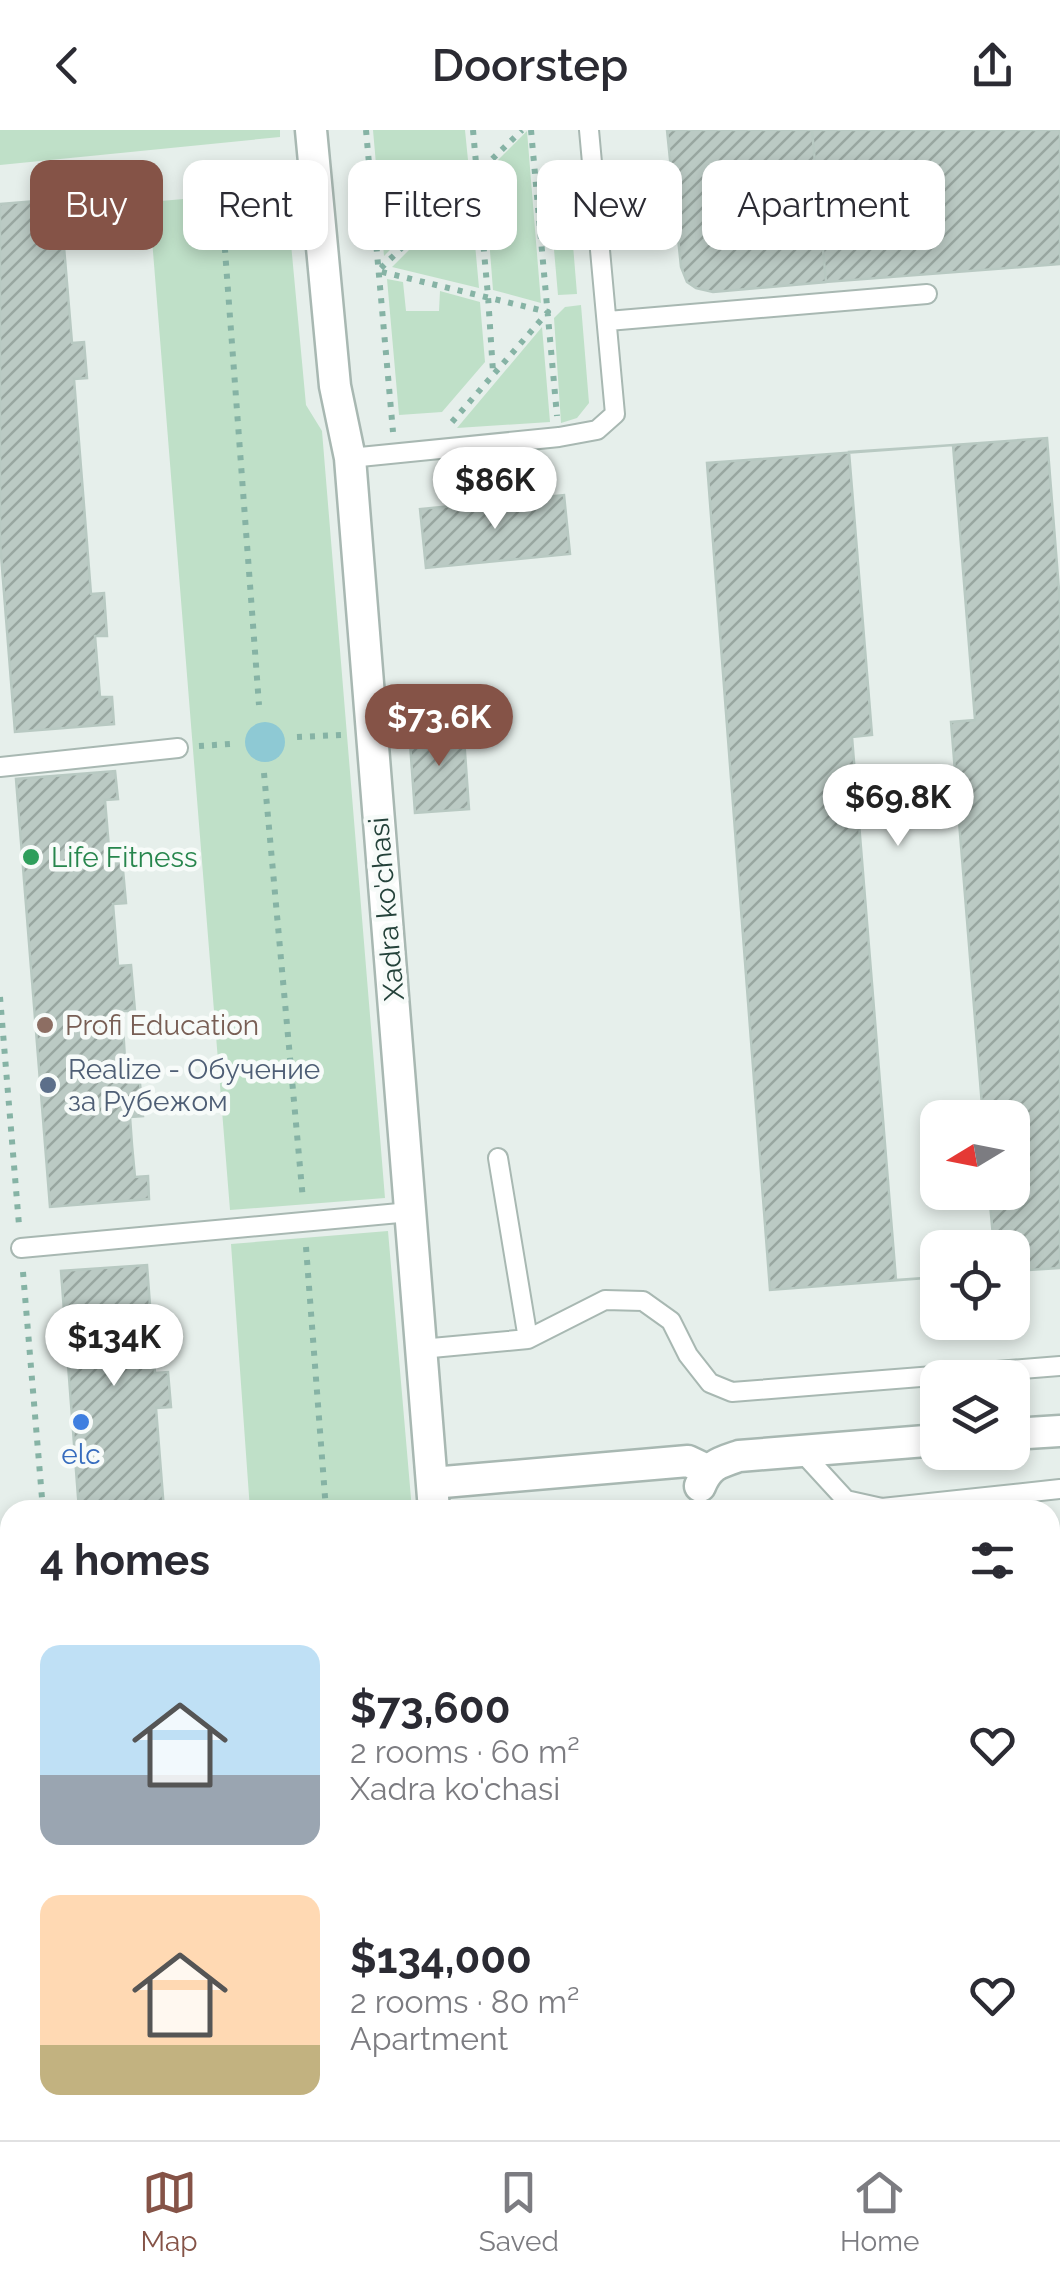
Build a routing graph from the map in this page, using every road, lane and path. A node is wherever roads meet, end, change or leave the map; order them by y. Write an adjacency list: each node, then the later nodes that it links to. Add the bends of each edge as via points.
1 (311, 130): 21 (street, Xadra ko'chasi, via 334,386)
2 (366, 130): 12 (path)
3 (473, 130): 7 (path)
4 (522, 130): 8 (path)
5 (531, 130): 15 (path)
6 (589, 130): 16 (lane)
7 (475, 160)
8 (491, 160)
9 (224, 250): 22 (path)
10 (399, 250): 12 (path)
11 (483, 250): 14 (path)
12 (378, 271): 14 (path); 20 (path)
13 (927, 294): 16 (lane)
14 (488, 296): 15 (path); 17 (path)
15 (548, 312): 17 (path); 18 (path)
16 (608, 322): 18 (lane, via 615,414 597,430)
17 (493, 374): 19 (path)
18 (560, 437): 19 (lane)
19 (429, 450): 20 (lane)
20 (395, 453): 21 (lane)
21 (350, 458): 23 (street, Xadra ko'chasi)
22 (258, 705)
23 (372, 733): 24 (path); 29 (street, Xadra ko'chasi)
24 (297, 736)
25 (178, 748): 26 (lane)
26 (0, 767)
27 (264, 773): 30 (path)
28 (498, 1158): 32 (lane)
29 (410, 1212): 30 (lane); 33 (street, Xadra ko'chasi)
30 (304, 1220): 31 (lane); 41 (path)
31 (21, 1248)
32 (528, 1339): 33 (lane); 34 (lane, via 605,1300 643,1301 672,1321 710,1382 732,1392)
33 (421, 1349): 40 (street, Xadra ko'chasi)
34 (1060, 1366)
35 (1060, 1431): 36 (street)
36 (1030, 1433)
37 (920, 1441): 38 (street)
38 (800, 1450): 40 (street, via 738,1456 704,1478 688,1461); 42 (lane)
39 (1060, 1489): 43 (lane)
40 (433, 1496)
41 (325, 1500)
42 (846, 1500)
43 (957, 1500)

